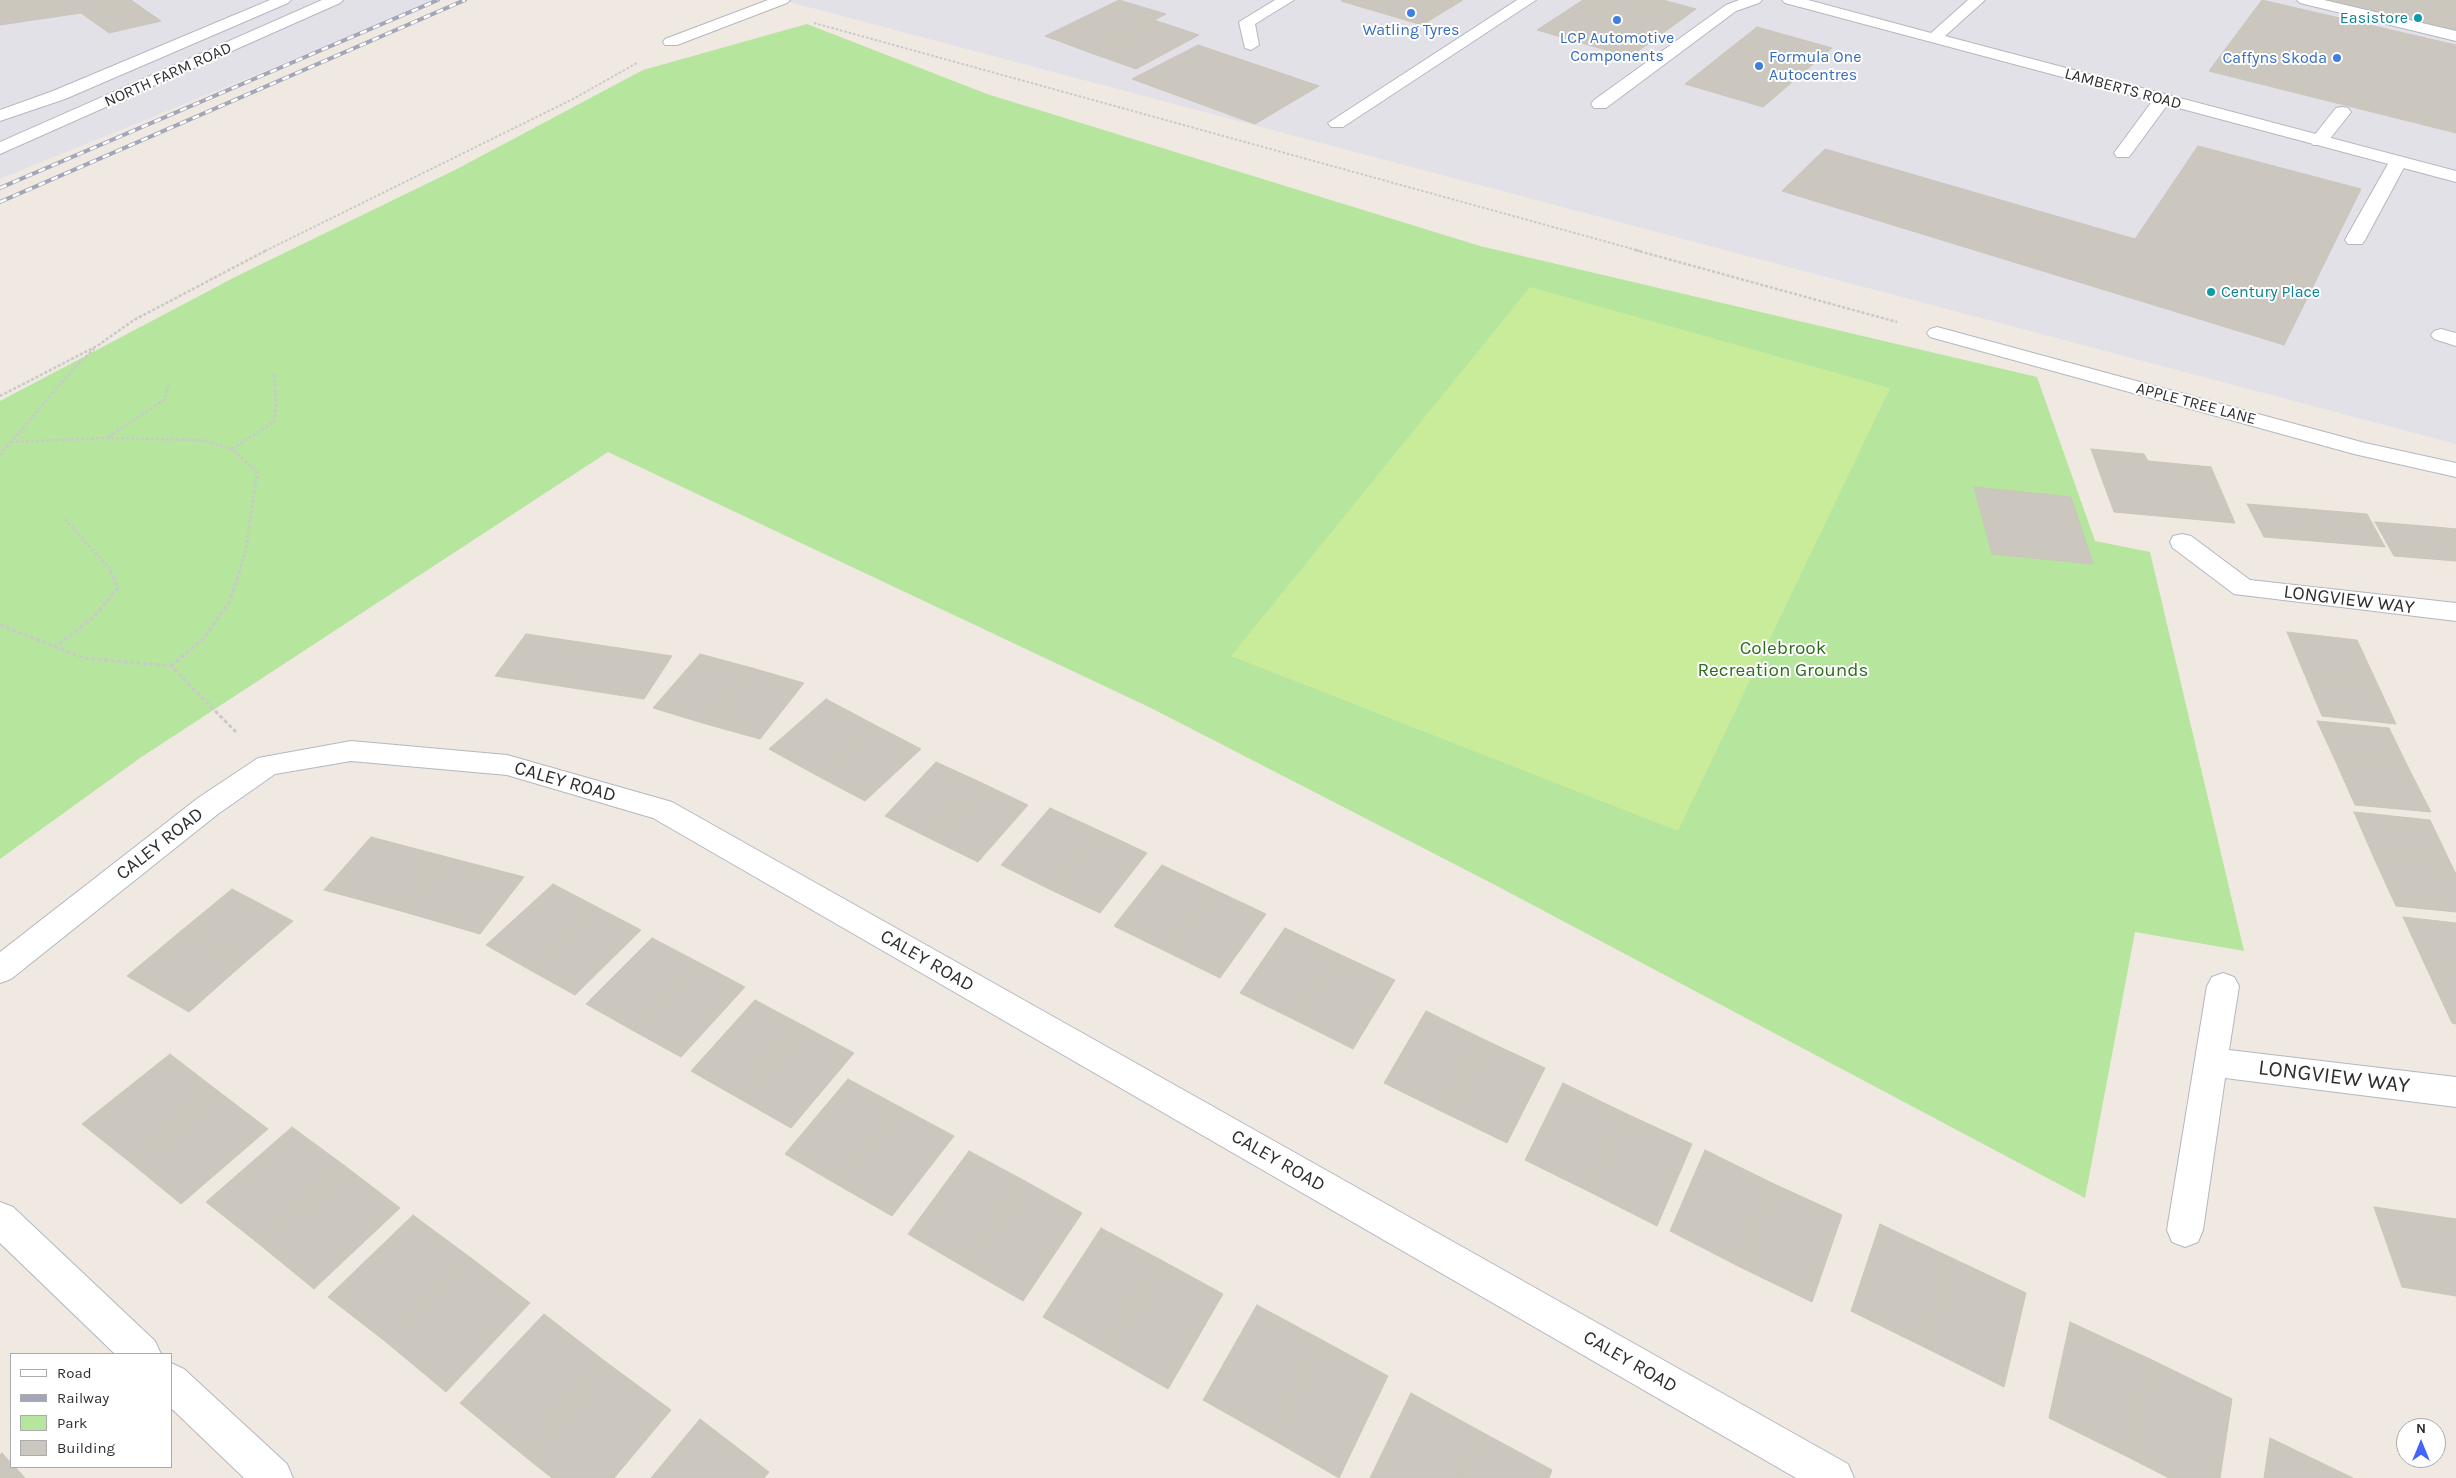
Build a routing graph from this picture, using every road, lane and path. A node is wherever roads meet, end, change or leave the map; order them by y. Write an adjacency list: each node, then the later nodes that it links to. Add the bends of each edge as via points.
1 (283, 0): 19 (street, via 59,95)
2 (335, 0): 22 (street, NORTH FARM ROAD)
3 (782, 0): 13 (street)
4 (1286, 0): 14 (street, via 1247,22)
5 (1528, 0): 20 (street)
6 (1754, 0): 17 (street, via 1731,8)
7 (1790, 0): 12 (street, LAMBERTS ROAD)
8 (1978, 0): 12 (street)
9 (2305, 0): 11 (street)
10 (812, 22): 27 (path)
11 (2456, 36)
12 (1934, 38): 16 (street, LAMBERTS ROAD)
13 (671, 42)
14 (1250, 45)
15 (638, 62): 28 (path, via 573,99 212,277 134,320)
16 (2162, 100): 21 (street, LAMBERTS ROAD); 23 (street)
17 (1600, 104)
18 (2342, 112): 21 (street)
19 (0, 116)
20 (1337, 123)
21 (2319, 141): 24 (street, LAMBERTS ROAD)
22 (0, 149)
23 (2123, 153)
24 (2398, 162): 25 (street, LAMBERTS ROAD); 26 (street)
25 (2456, 177)
26 (2354, 240)
27 (1936, 333): 36 (street, APPLE TREE LANE, via 2362,449)
28 (97, 346): 31 (path); 33 (path)
29 (274, 373): 34 (path, via 274,422)
30 (169, 384): 32 (path, via 164,400)
31 (0, 396)
32 (108, 438): 33 (path); 34 (path, via 201,440)
33 (11, 442): 35 (path)
34 (232, 449): 42 (path, via 257,472 246,549 230,601 204,638)
35 (0, 455)
36 (2456, 470)
37 (65, 519): 41 (path, via 108,564 118,588 95,616)
38 (2182, 542): 39 (street, LONGVIEW WAY, via 2243,588)
39 (2456, 612)
40 (0, 625): 41 (path)
41 (54, 648): 42 (path, via 84,658)
42 (171, 666): 43 (path)
43 (268, 765): 44 (street, CALEY ROAD, via 208,806); 53 (street, CALEY ROAD, via 351,751 507,765 662,810)
44 (0, 970)
45 (2223, 986): 46 (street)
46 (2213, 1062): 47 (street, LONGVIEW WAY); 49 (street)
47 (2456, 1092)
48 (0, 1219): 50 (street)
49 (2185, 1230)
50 (141, 1353)
51 (172, 1383): 52 (street)
52 (273, 1478)
53 (1834, 1478)

